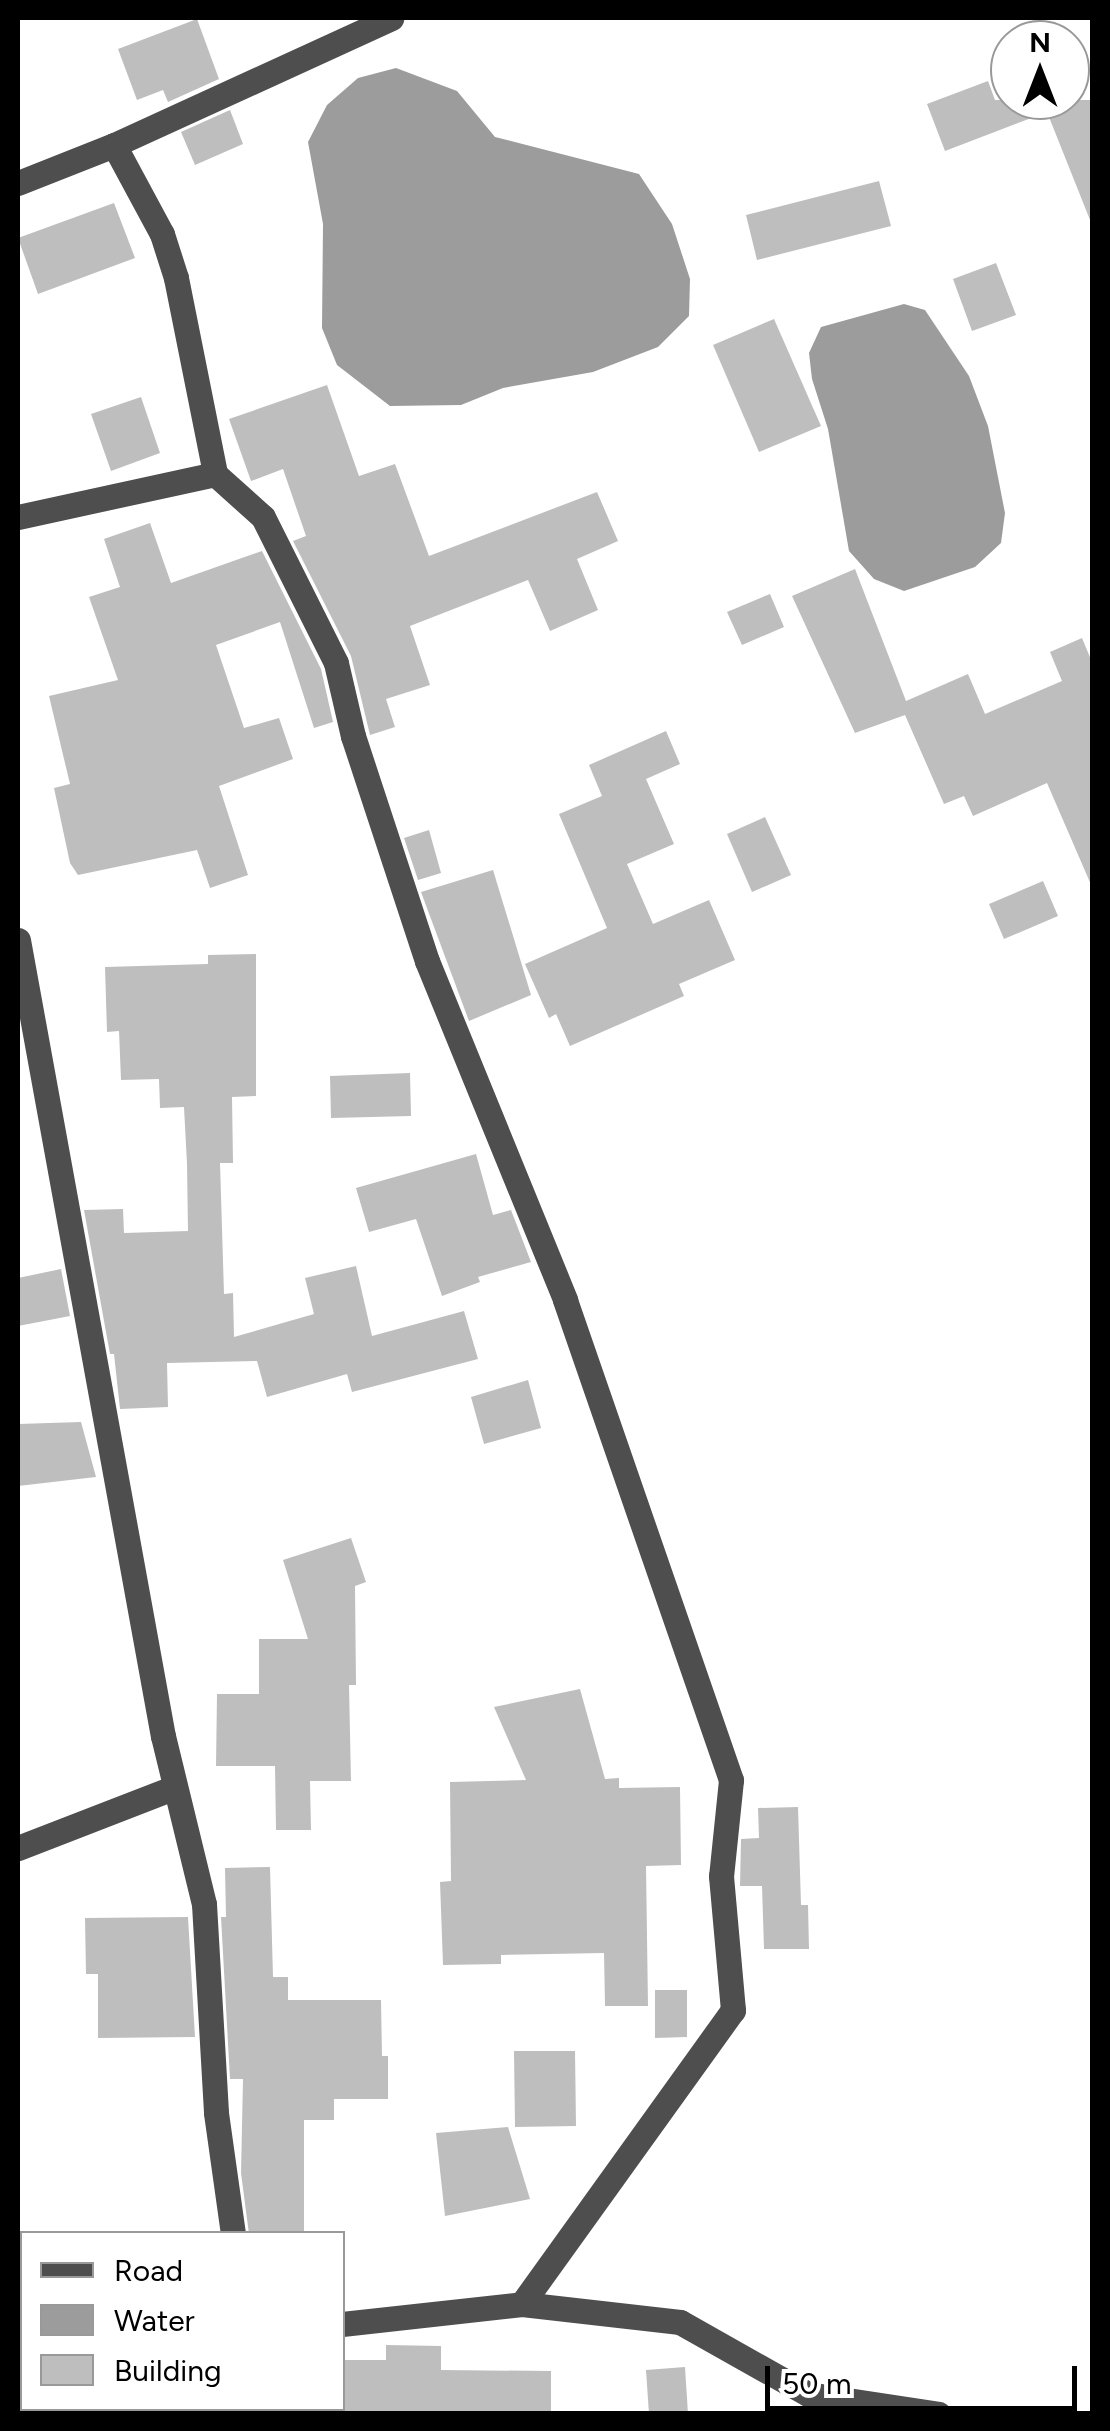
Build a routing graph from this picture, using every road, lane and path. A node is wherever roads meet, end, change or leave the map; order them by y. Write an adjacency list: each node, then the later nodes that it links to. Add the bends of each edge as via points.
1 (391, 18): 2 (street)
2 (114, 145): 3 (street); 4 (street, via 154,218 176,278)
3 (18, 183)
4 (215, 474): 5 (street); 10 (street, via 262,517 336,663 353,736 427,961 565,1300 731,1780 721,1876 732,2010)
5 (18, 517)
6 (18, 940): 7 (street)
7 (175, 1787): 8 (street); 9 (street, via 204,1904 216,2113)
8 (18, 1848)
9 (233, 2231)
10 (522, 2304): 11 (street); 12 (street, via 680,2322)
11 (345, 2324)
12 (809, 2404): 13 (street)
13 (938, 2414)

